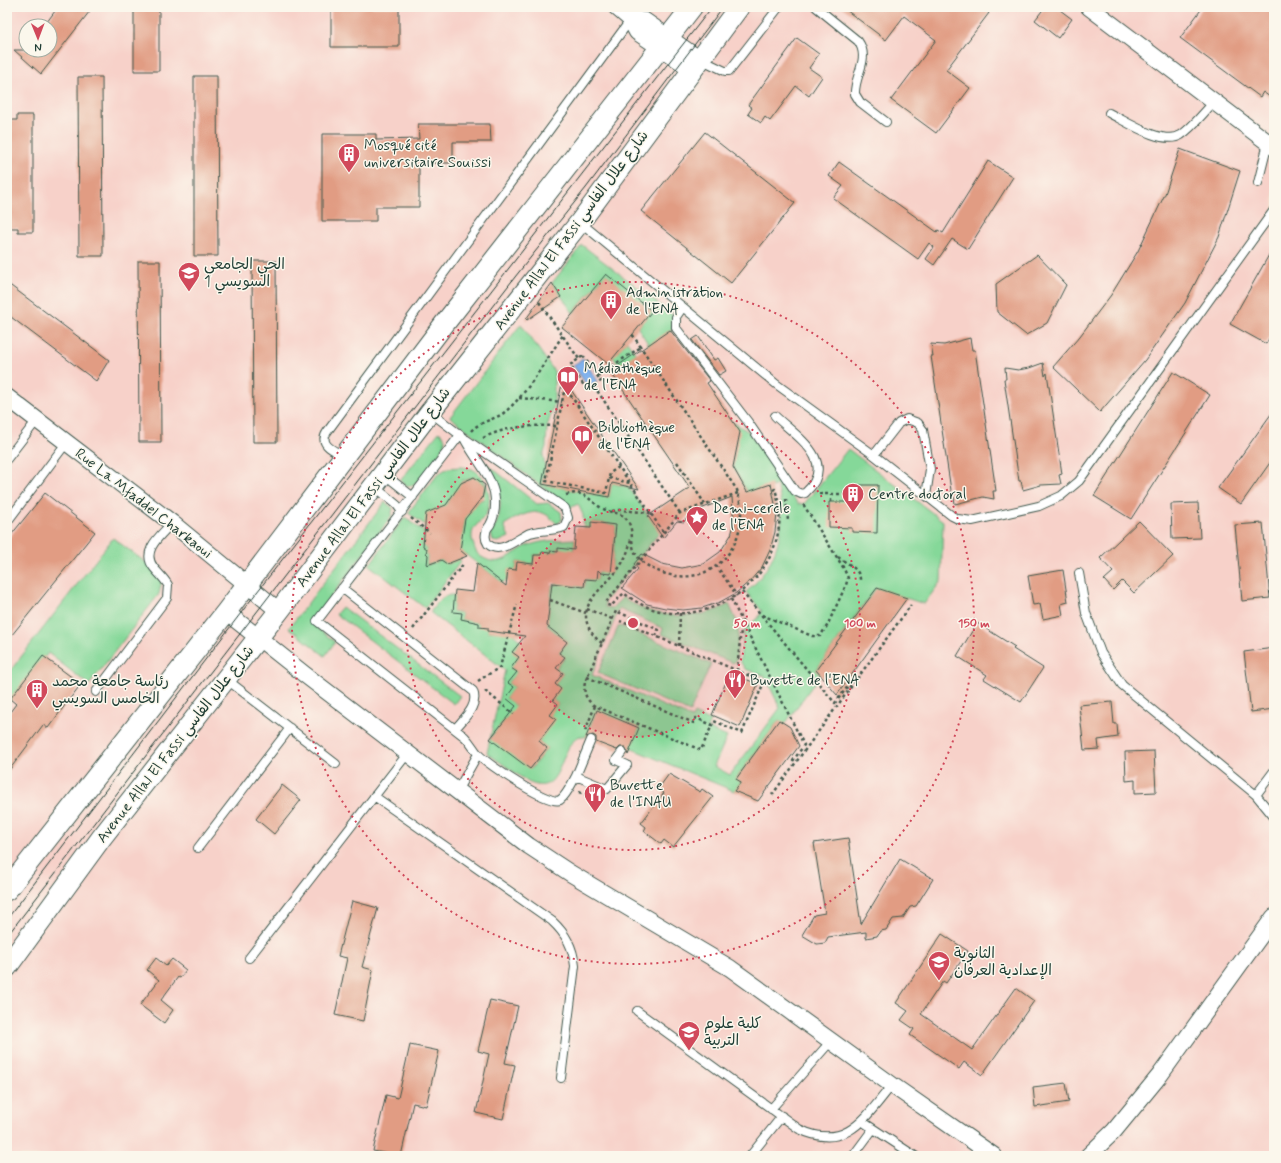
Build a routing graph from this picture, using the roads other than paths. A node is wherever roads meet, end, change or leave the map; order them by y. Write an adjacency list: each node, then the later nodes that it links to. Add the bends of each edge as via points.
1 (616, 7): 7 (street)
2 (692, 7): 8 (street)
3 (739, 7): 9 (street, Avenue Allal El Fassi شارع علال الفاسي)
4 (779, 7): 9 (lane, via 729,71)
5 (816, 7): 12 (lane, via 858,40 864,57 855,94 860,102)
6 (1089, 7): 10 (street)
7 (635, 13): 8 (street); 25 (lane, via 325,434 324,441 328,447)
8 (665, 43): 9 (street); 25 (street, via 445,323)
9 (696, 64): 16 (street, Avenue Allal El Fassi شارع علال الفاسي)
10 (1214, 102): 11 (lane, via 1186,130 1171,138 1160,138); 13 (street)
11 (1109, 114)
12 (886, 122)
13 (1271, 145): 14 (lane)
14 (1258, 183)
15 (1274, 210): 28 (lane, via 1087,472 1070,489 1056,499 1039,506 972,522 958,519)
16 (580, 222): 17 (lane); 19 (street, Avenue Allal El Fassi شارع علال الفاسي)
17 (683, 307): 20 (lane, via 676,317 676,328 801,493 818,476 818,461 813,452); 24 (lane, via 776,384)
18 (7, 397): 21 (street, Rue La Mfaddel Charkaoui)
19 (430, 412): 22 (lane); 27 (street, Avenue Allal El Fassi شارع علال الفاسي)
20 (775, 416)
21 (37, 420): 23 (street, Rue La Mfaddel Charkaoui); 26 (lane)
22 (462, 436): 22 (lane, via 490,480 494,492 494,516 486,531 490,546 506,546 530,534 564,527 568,523 568,512 556,502); 29 (lane)
23 (67, 442): 31 (lane); 32 (street, Rue La Mfaddel Charkaoui)
24 (874, 455): 28 (lane); 28 (lane, via 900,423 907,419 918,423 923,430 930,469)
25 (345, 457): 34 (street)
26 (7, 459)
27 (379, 480): 29 (lane); 30 (lane); 36 (street, Avenue Allal El Fassi شارع علال الفاسي)
28 (926, 496)
29 (413, 498): 30 (lane)
30 (402, 512): 35 (lane)
31 (7, 522)
32 (172, 523): 34 (street, Rue La Mfaddel Charkaoui); 40 (lane, via 152,545 149,556 153,567 168,585 167,598)
33 (1079, 573): 51 (lane, via 1086,613 1101,653 1122,685)
34 (248, 584): 36 (street, Rue La Mfaddel Charkaoui); 37 (street)
35 (342, 588): 42 (lane, via 472,686 474,705); 42 (lane, via 316,621)
36 (279, 611): 38 (street, Avenue Allal El Fassi شارع علال الفاسي)
37 (226, 612): 38 (street); 55 (street)
38 (258, 638): 39 (street, Avenue Allal El Fassi شارع علال الفاسي); 45 (street)
39 (225, 678): 41 (lane); 58 (street, Avenue Allal El Fassi شارع علال الفاسي)
40 (96, 692)
41 (290, 728): 47 (lane); 54 (lane)
42 (456, 729): 46 (lane, via 474,746)
43 (590, 741): 49 (lane)
44 (622, 752): 49 (lane, via 616,760 627,765 607,789)
45 (408, 753): 50 (street); 52 (lane)
46 (478, 754): 49 (lane, via 526,788 551,801 561,799); 50 (lane)
47 (336, 764)
48 (1274, 772): 51 (lane)
49 (576, 776)
50 (457, 791): 60 (street, via 535,850 587,884 730,968)
51 (1256, 795): 53 (lane)
52 (374, 796): 57 (lane); 61 (lane, via 552,921 566,936 573,951 575,966)
53 (1273, 814)
54 (198, 848)
55 (10, 880)
56 (1274, 917): 71 (street, via 1160,1075 1114,1131)
57 (249, 958)
58 (7, 967)
59 (637, 1011): 63 (lane)
60 (831, 1041): 62 (street); 63 (lane)
61 (561, 1078)
62 (892, 1086): 65 (lane); 70 (street)
63 (771, 1108): 64 (lane)
64 (782, 1116): 65 (lane, via 799,1129 820,1136 843,1134); 67 (lane)
65 (862, 1122): 66 (lane)
66 (873, 1129): 68 (lane); 69 (lane)
67 (750, 1156)
68 (853, 1156)
69 (915, 1156)
70 (994, 1156)
71 (1088, 1156)

